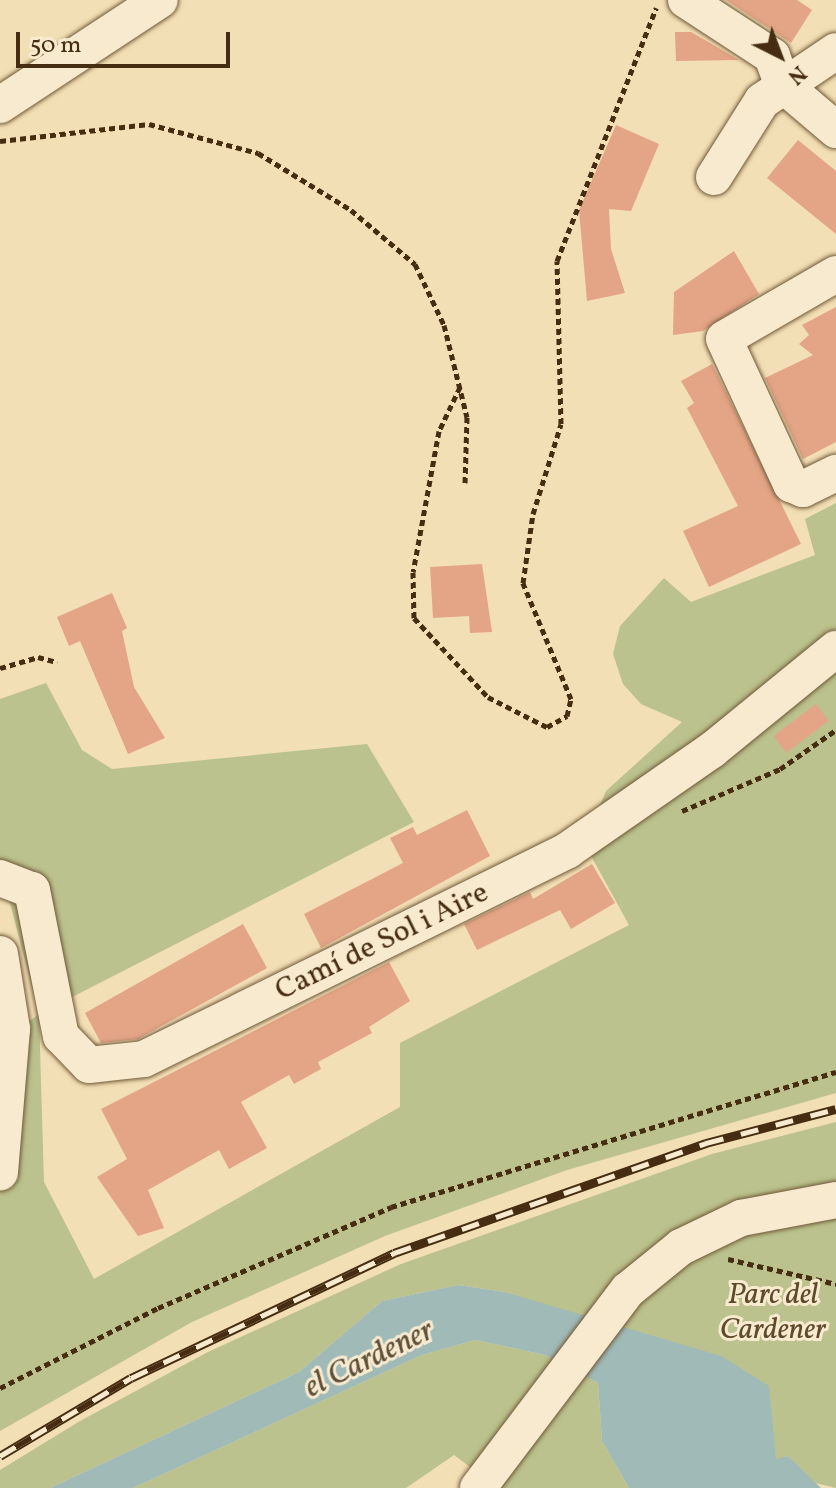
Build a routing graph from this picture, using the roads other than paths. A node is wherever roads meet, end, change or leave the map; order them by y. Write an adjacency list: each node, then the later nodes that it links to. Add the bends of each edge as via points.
1 (160, 0): 5 (street)
2 (686, 0): 4 (street, via 772,56)
3 (836, 51): 4 (street)
4 (782, 84): 6 (street); 7 (street, via 762,101)
5 (0, 105)
6 (836, 130)
7 (714, 177)
8 (836, 274): 9 (street, via 724,339 791,484 803,489)
9 (836, 473)
10 (836, 649): 11 (street, Camí de Sol i Aire, via 712,750 568,850 144,1059 89,1065 61,1036 32,890)
11 (0, 878)
12 (0, 954): 13 (street, via 12,1029)
13 (0, 1173)
14 (836, 1200): 15 (street, via 741,1218 681,1247 628,1290)
15 (478, 1488)

